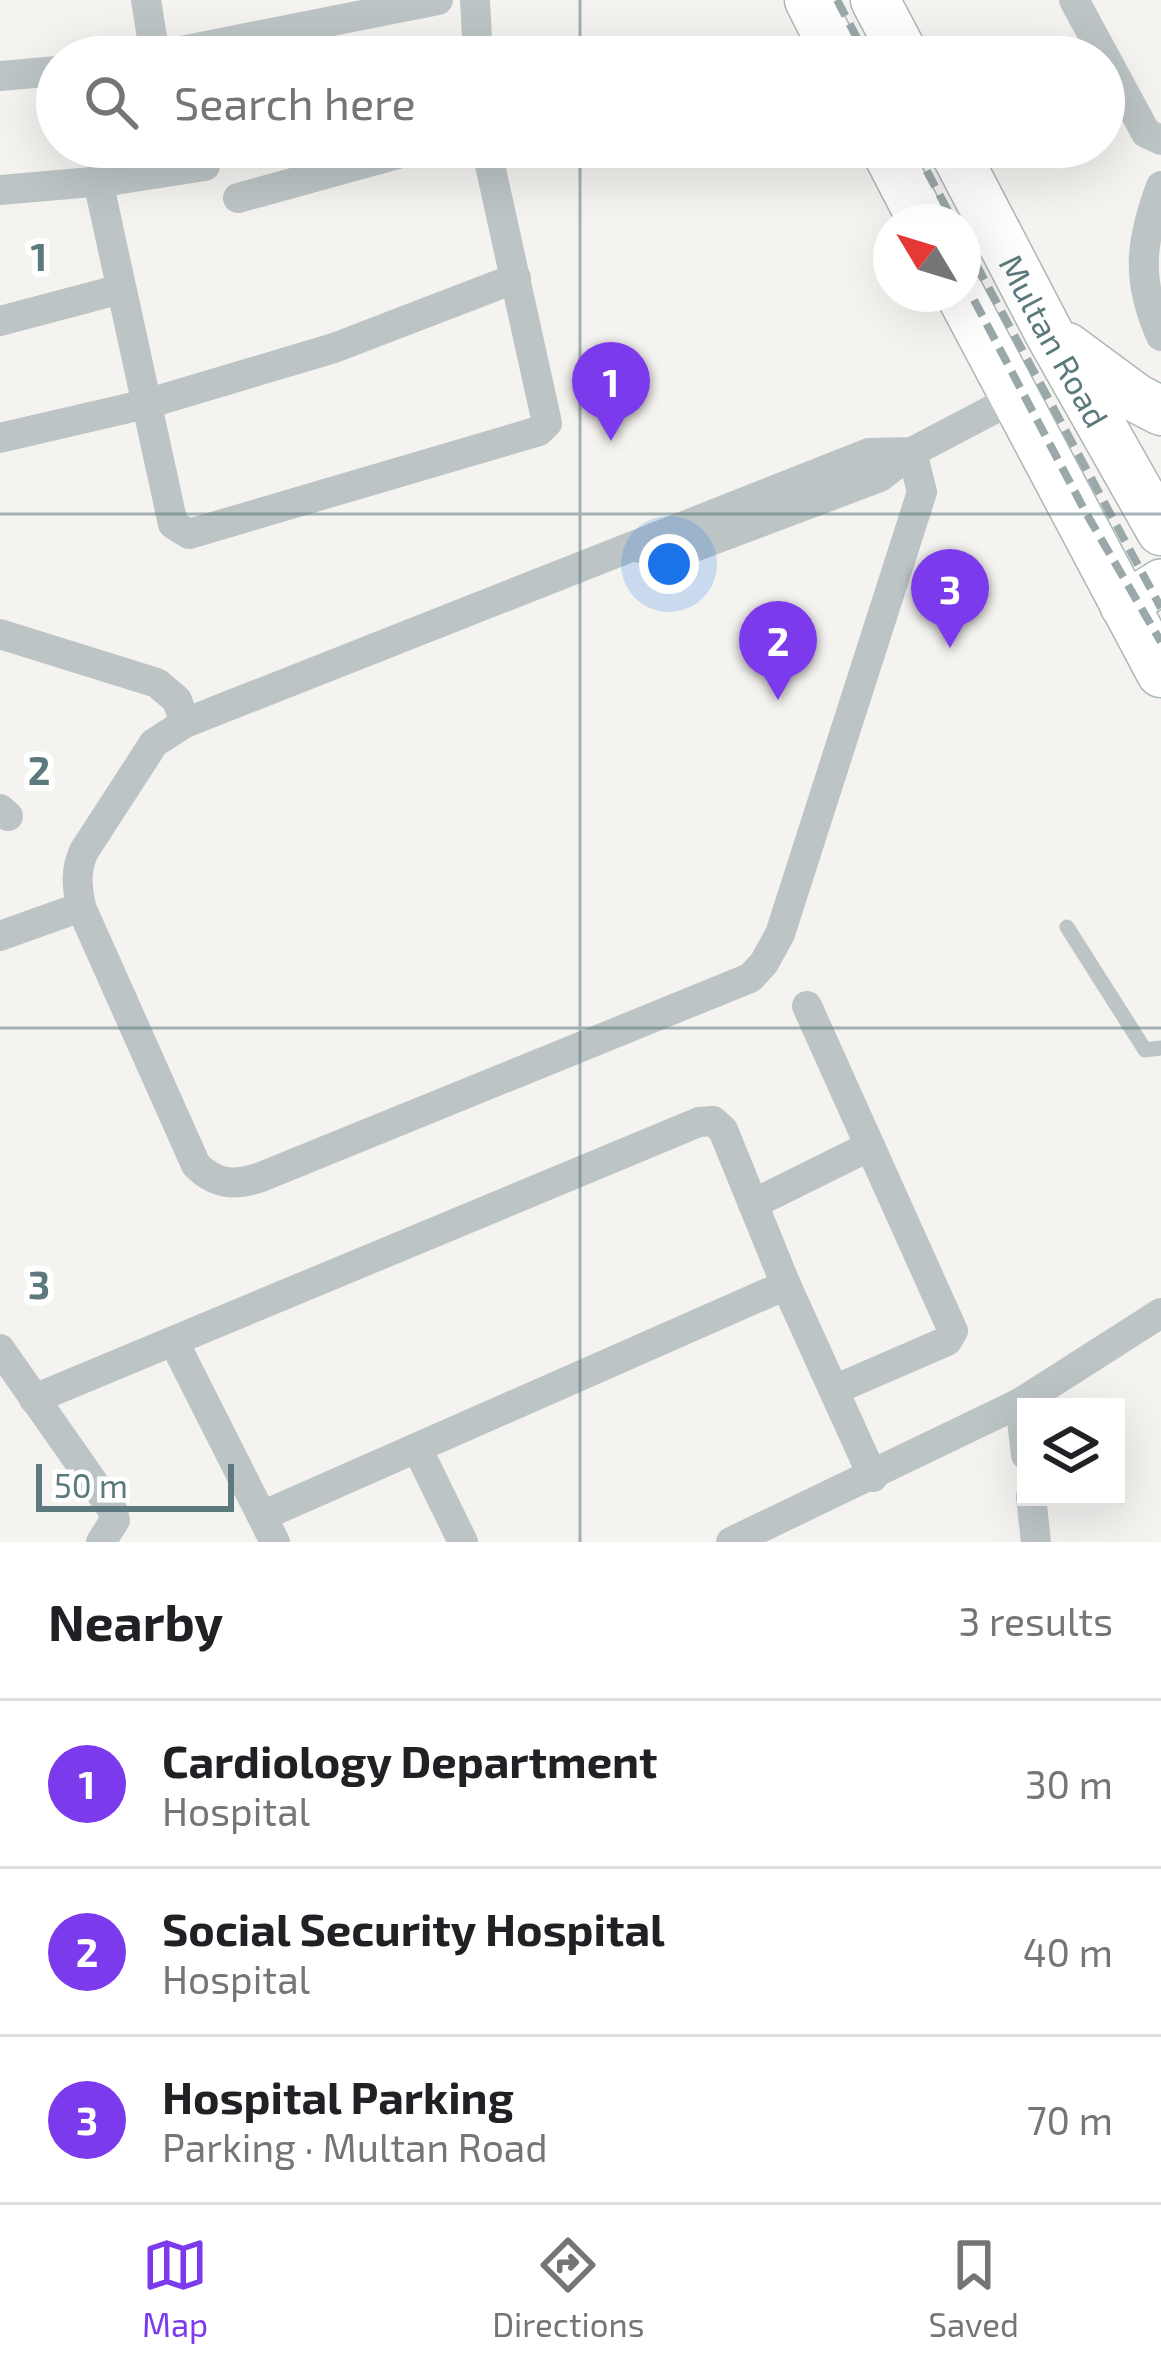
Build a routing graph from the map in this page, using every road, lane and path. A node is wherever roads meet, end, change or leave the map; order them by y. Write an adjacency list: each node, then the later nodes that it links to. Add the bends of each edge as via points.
1 (146, 0): 7 (street)
2 (438, 0): 8 (street)
3 (475, 0): 9 (street)
4 (809, 0): 10 (main road)
5 (875, 0): 11 (main road)
6 (1074, 0): 12 (street)
7 (150, 36)
8 (258, 36)
9 (477, 36)
10 (827, 36)
11 (893, 36)
12 (1093, 36)
13 (36, 73): 14 (street)
14 (0, 76)
15 (1125, 94): 16 (street, via 1146,133)
16 (1161, 140)
17 (108, 168): 23 (street)
18 (193, 168): 23 (street)
19 (348, 168): 26 (street)
20 (491, 168): 28 (street)
21 (895, 168): 27 (main road)
22 (963, 168): 32 (main road, Multan Road)
23 (106, 181): 25 (street); 29 (street)
24 (1161, 186): 33 (street, via 1142,269)
25 (0, 190)
26 (238, 199)
27 (914, 204)
28 (516, 278): 35 (street, via 334,348); 35 (street, via 546,408 547,423 538,430 189,534 173,524)
29 (121, 289): 31 (street); 35 (street)
30 (968, 312): 34 (main road, Multan Road)
31 (0, 321)
32 (1049, 333): 36 (main road); 39 (main road, Multan Road)
33 (1161, 336)
34 (1013, 399): 38 (street); 40 (main road, Multan Road)
35 (146, 404): 37 (street)
36 (1161, 411)
37 (0, 438)
38 (912, 452): 42 (street, via 869,453); 43 (street, via 922,491 780,934 750,978 261,1177 226,1183 196,1165)
39 (1161, 531)
40 (1150, 626)
41 (0, 634): 42 (street, via 157,682 177,700)
42 (185, 723): 43 (street, via 154,743 84,851 76,869)
43 (81, 908): 45 (street)
44 (1067, 927): 47 (lane, via 1145,1050)
45 (0, 936)
46 (807, 1006): 48 (street)
47 (1161, 1048)
48 (870, 1146): 49 (street); 54 (street, via 953,1331 947,1341)
49 (753, 1204): 50 (street); 52 (street, via 723,1130 699,1122)
50 (786, 1285): 54 (street); 58 (street)
51 (1161, 1313): 55 (street)
52 (174, 1342): 56 (street); 61 (street)
53 (0, 1349): 56 (street)
54 (834, 1390): 59 (street)
55 (1028, 1398)
56 (34, 1399): 62 (street, via 112,1508 115,1520)
57 (1017, 1405): 59 (street)
58 (417, 1448): 61 (street); 63 (street)
59 (873, 1477): 64 (street)
60 (1032, 1506): 65 (street)
61 (269, 1529)
62 (101, 1542)
63 (463, 1542)
64 (731, 1542)
65 (1036, 1542)

